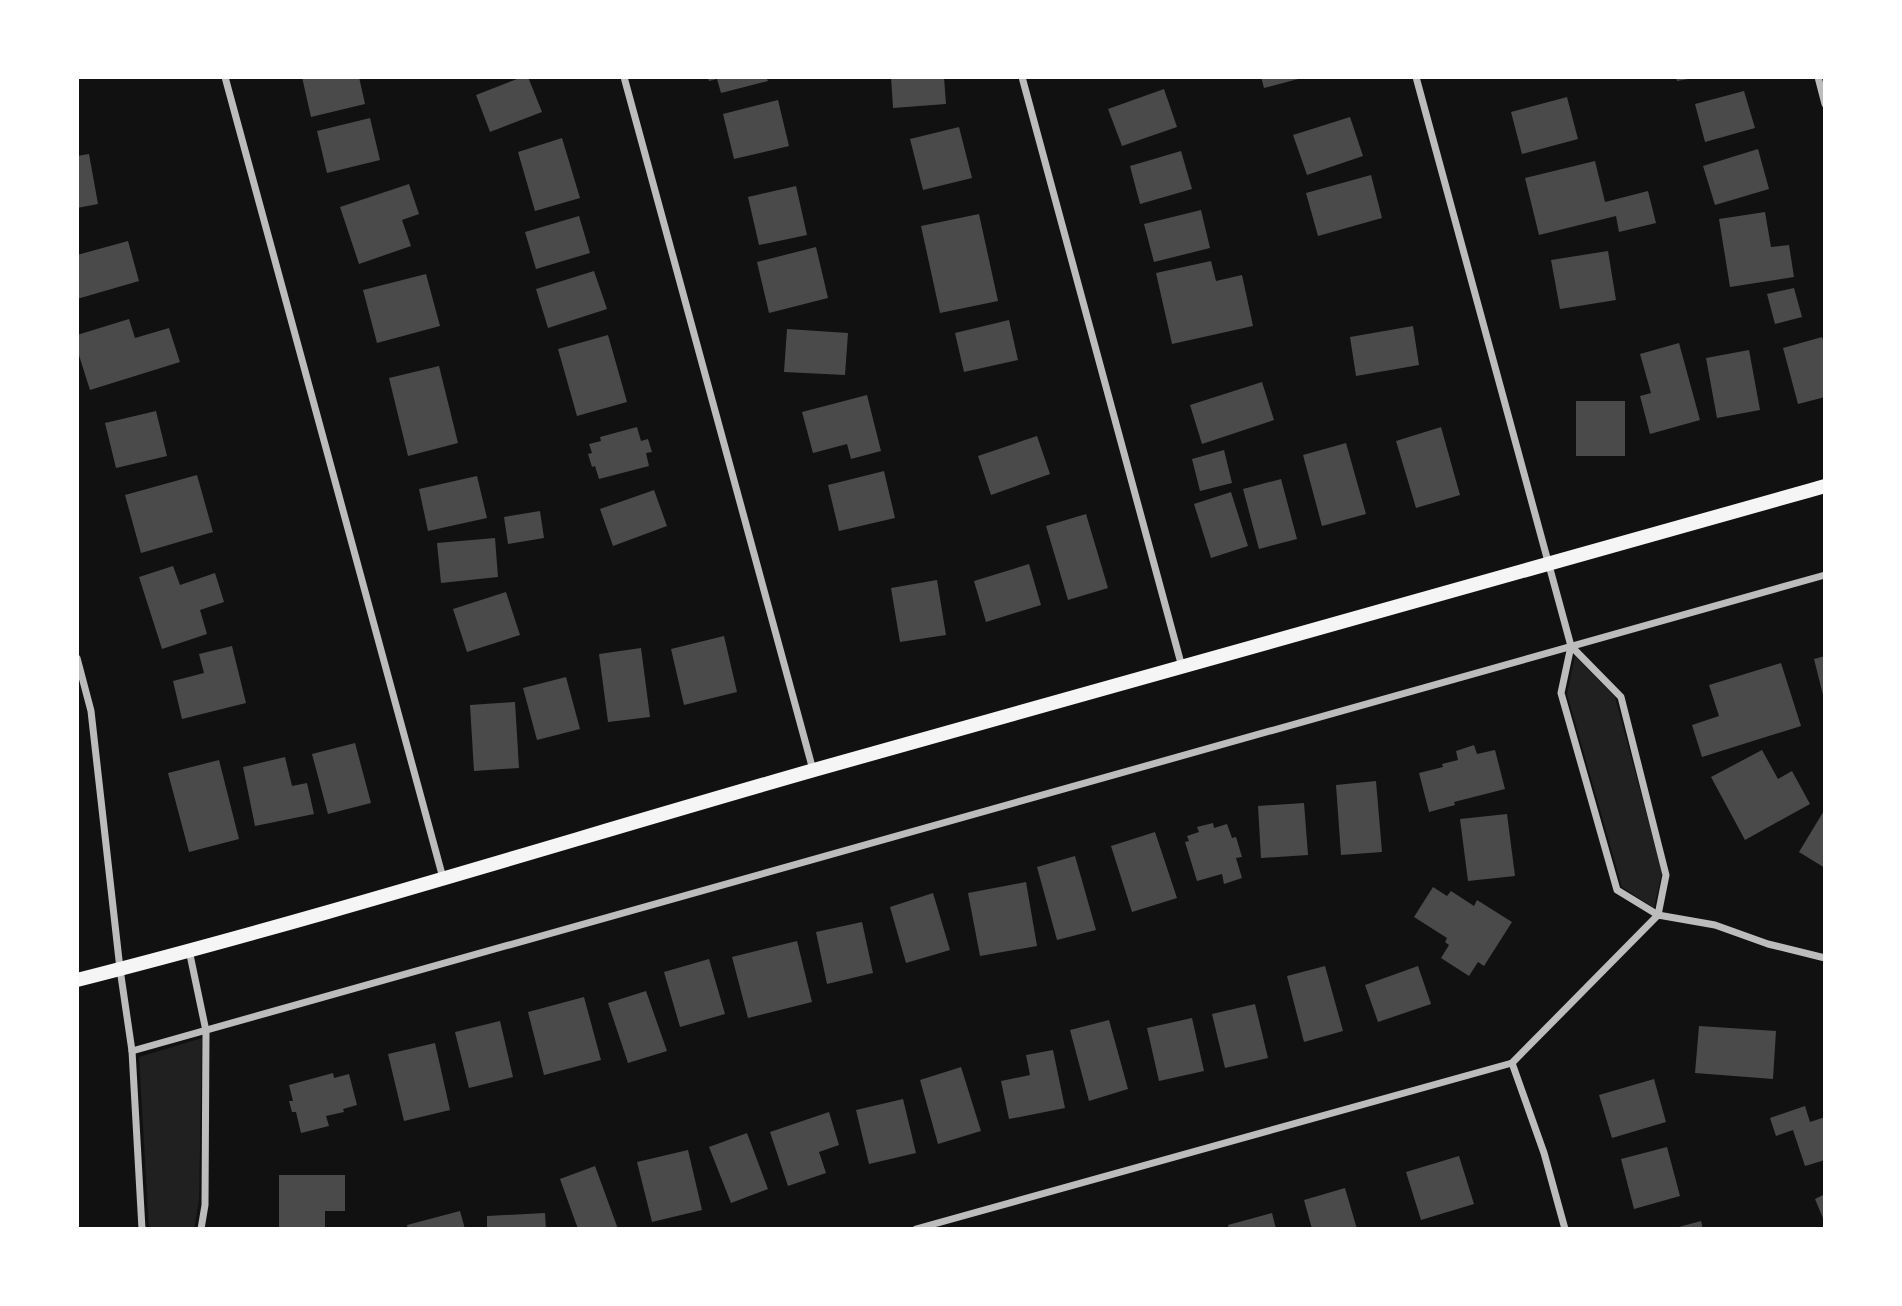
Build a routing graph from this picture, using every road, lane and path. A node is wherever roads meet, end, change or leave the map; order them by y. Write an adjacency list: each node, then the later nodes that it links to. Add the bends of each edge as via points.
1 (225, 77): 14 (street)
2 (624, 77): 13 (street)
3 (1022, 77): 12 (street)
4 (1416, 77): 8 (street)
5 (1818, 77): 6 (street)
6 (1825, 103)
7 (1825, 486): 8 (main road)
8 (1549, 565): 10 (street); 12 (main road)
9 (1825, 575): 10 (street)
10 (1571, 646): 15 (street, via 1621,697 1666,875); 15 (street, via 1561,693 1617,890); 20 (street)
11 (77, 658): 18 (street, via 91,711)
12 (1182, 667): 13 (main road)
13 (814, 770): 14 (main road)
14 (444, 879): 16 (main road)
15 (1658, 915): 17 (street, via 1715,925); 22 (street)
16 (188, 950): 18 (main road); 20 (street)
17 (1825, 958)
18 (120, 969): 19 (main road); 21 (street)
19 (77, 980)
20 (206, 1031): 21 (street); 24 (street)
21 (132, 1051): 23 (street)
22 (1513, 1063): 25 (street); 26 (street)
23 (142, 1229)
24 (201, 1229)
25 (916, 1229)
26 (1565, 1229)

